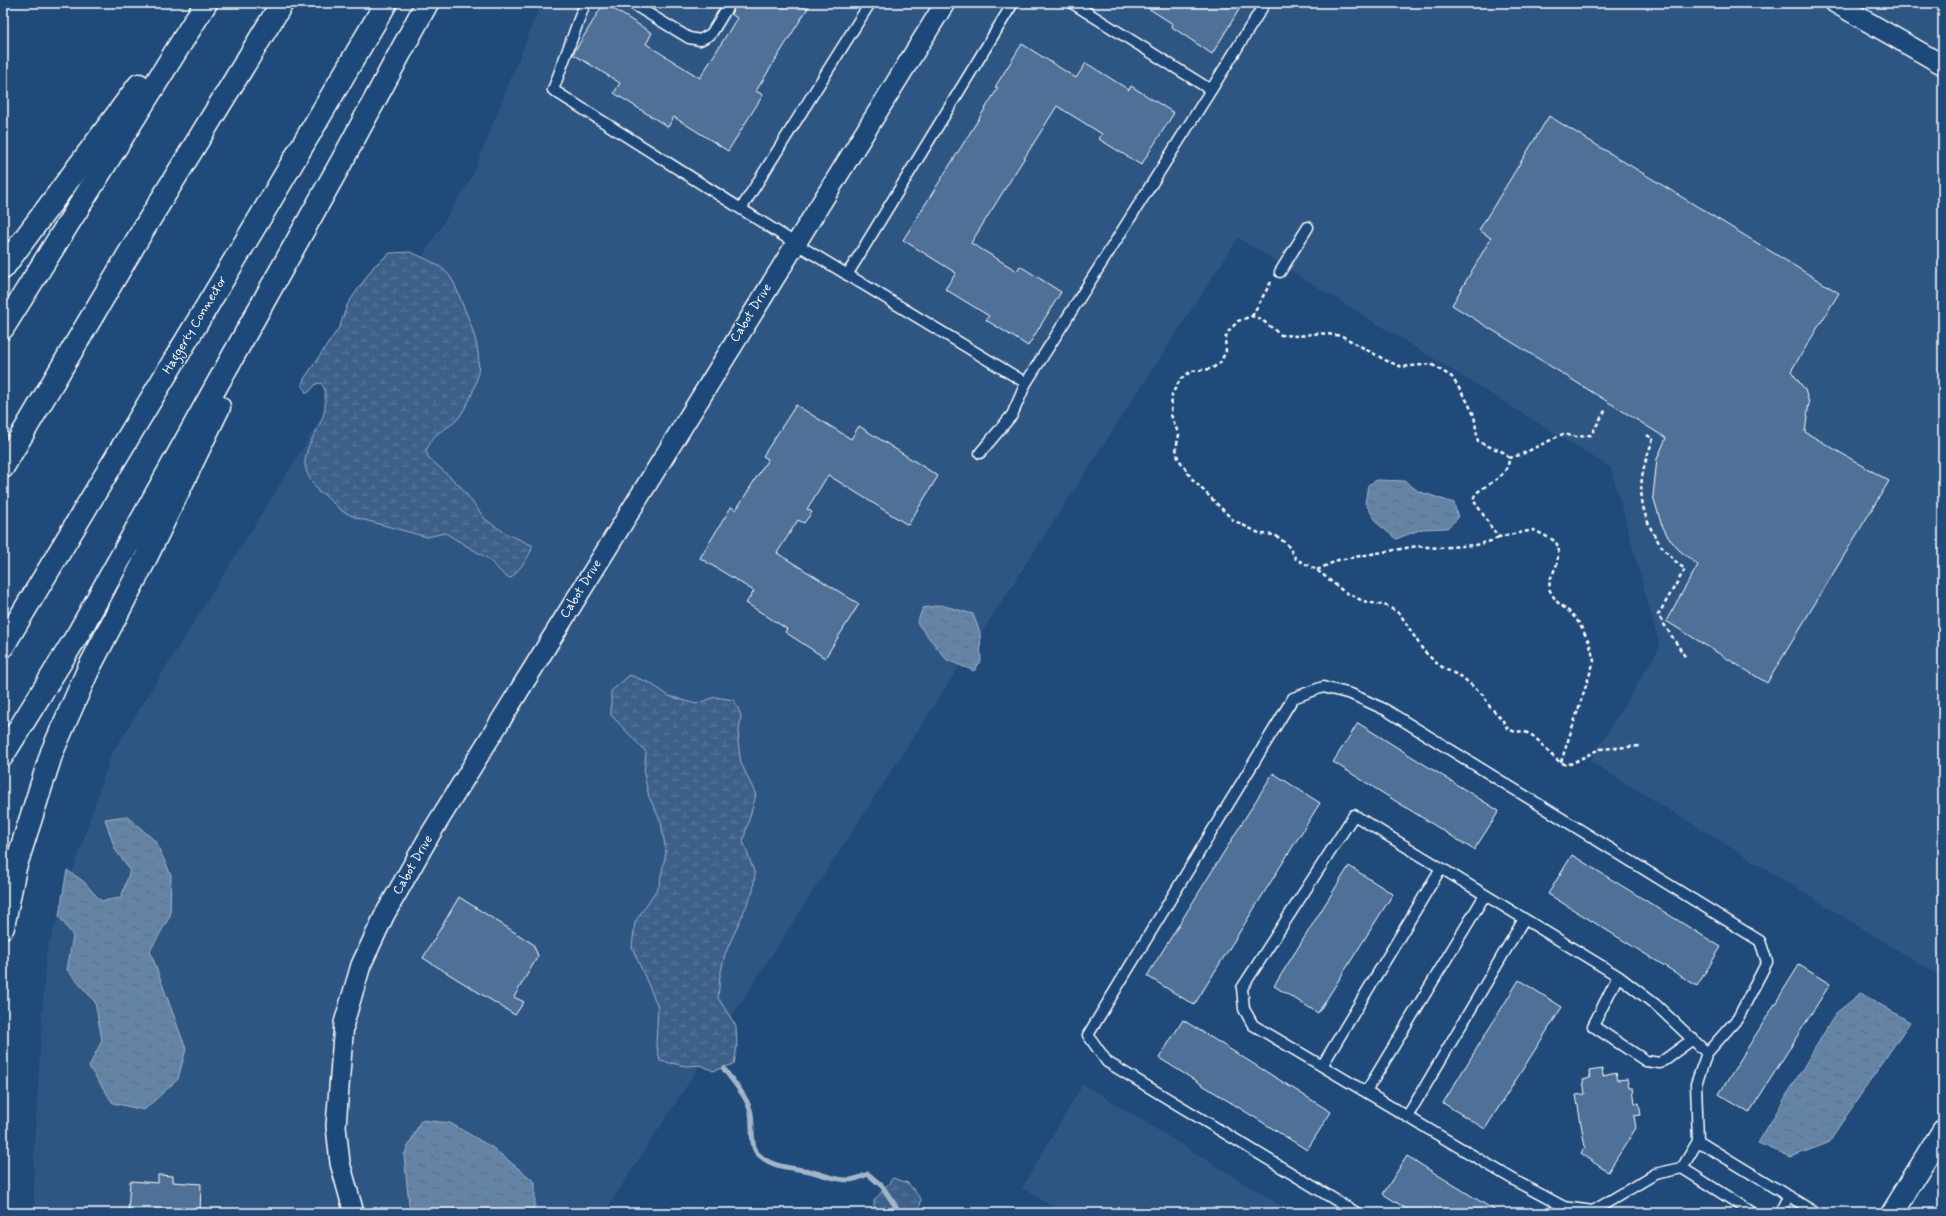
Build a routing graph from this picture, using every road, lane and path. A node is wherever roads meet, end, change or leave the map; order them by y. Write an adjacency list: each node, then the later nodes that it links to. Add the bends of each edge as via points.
1 (202, 3): 20 (main road)
2 (206, 3): 25 (main road)
3 (282, 3): 31 (main road, via 142,230)
4 (386, 3): 34 (main road, Haggerty Connector)
5 (427, 3): 23 (main road)
6 (585, 3): 17 (lane, via 552,90)
7 (631, 3): 8 (lane, via 690,38 700,40 711,34)
8 (730, 3)
9 (870, 3): 17 (lane)
10 (944, 3): 19 (street, Cabot Drive)
11 (1013, 3): 22 (lane)
12 (1072, 3): 16 (lane)
13 (1265, 3): 16 (lane)
14 (1835, 3): 15 (street)
15 (1943, 65)
16 (1211, 90): 26 (lane)
17 (741, 209): 19 (lane)
18 (1308, 227): 21 (lane)
19 (795, 243): 22 (lane); 54 (street, Cabot Drive, via 431,833 385,914 364,959 344,1022 336,1126 340,1163)
20 (3, 268)
21 (1280, 272): 24 (path, via 1270,283)
22 (847, 275): 26 (lane)
23 (269, 291): 37 (main road, via 78,634); 42 (main road, via 216,415 89,668 52,752 15,868)
24 (1252, 316): 30 (path, via 1262,320 1281,335 1320,333 1342,336 1402,367 1431,364 1452,377 1463,394 1474,416 1478,442 1502,452); 33 (path, via 1238,321 1228,332 1225,339 1226,351 1220,364 1211,369 1191,371 1180,380 1172,394 1171,415 1179,435 1176,448 1178,458 1193,480 1233,520 1261,534 1275,535 1287,544 1296,559)
25 (3, 328)
26 (1026, 383): 29 (lane, via 1012,415)
27 (1606, 410): 30 (path, via 1591,435 1576,437 1563,434)
28 (1647, 435): 35 (path, via 1653,439 1642,478 1646,517 1662,547 1685,569 1658,615)
29 (980, 453)
30 (1509, 458): 32 (path, via 1510,467 1491,484 1480,489 1474,500 1487,524)
31 (3, 467)
32 (1499, 537): 33 (path, via 1475,545 1438,548 1417,546 1338,560); 38 (path, via 1534,530 1555,541 1559,548 1549,589 1556,601 1579,623 1590,642 1594,661)
33 (1317, 570): 38 (path, via 1342,591 1363,601 1387,606 1400,614 1423,650 1435,662 1462,677 1483,695 1507,728 1533,736)
34 (3, 646)
35 (1686, 658)
36 (1640, 746): 38 (path, via 1599,748 1573,763 1566,765)
37 (3, 755)
38 (1561, 762)
39 (1441, 868): 40 (lane); 46 (lane); 46 (lane, via 1354,815 1242,988 1244,1009 1253,1025)
40 (1485, 895): 41 (lane); 47 (lane)
41 (1524, 919): 43 (lane); 48 (lane)
42 (3, 927)
43 (1618, 976): 44 (lane, via 1656,1005); 44 (lane, via 1593,1026 1646,1061 1660,1063)
44 (1693, 1039): 45 (lane)
45 (1707, 1053): 50 (lane, via 1696,1084); 55 (lane, via 1738,1018 1767,962 1760,941 1386,710 1351,694 1323,687 1293,698 1088,1035 1107,1062)
46 (1322, 1066): 47 (lane)
47 (1366, 1092): 48 (lane)
48 (1407, 1116): 53 (lane, via 1564,1207)
49 (1943, 1131): 59 (main road)
50 (1698, 1141): 51 (lane); 52 (lane)
51 (1682, 1168): 53 (lane, via 1655,1174); 56 (lane)
52 (1789, 1196): 57 (lane); 58 (lane)
53 (1594, 1212)
54 (354, 1213)
55 (1357, 1213)
56 (1753, 1213)
57 (1780, 1213)
58 (1816, 1213)
59 (1892, 1213)

